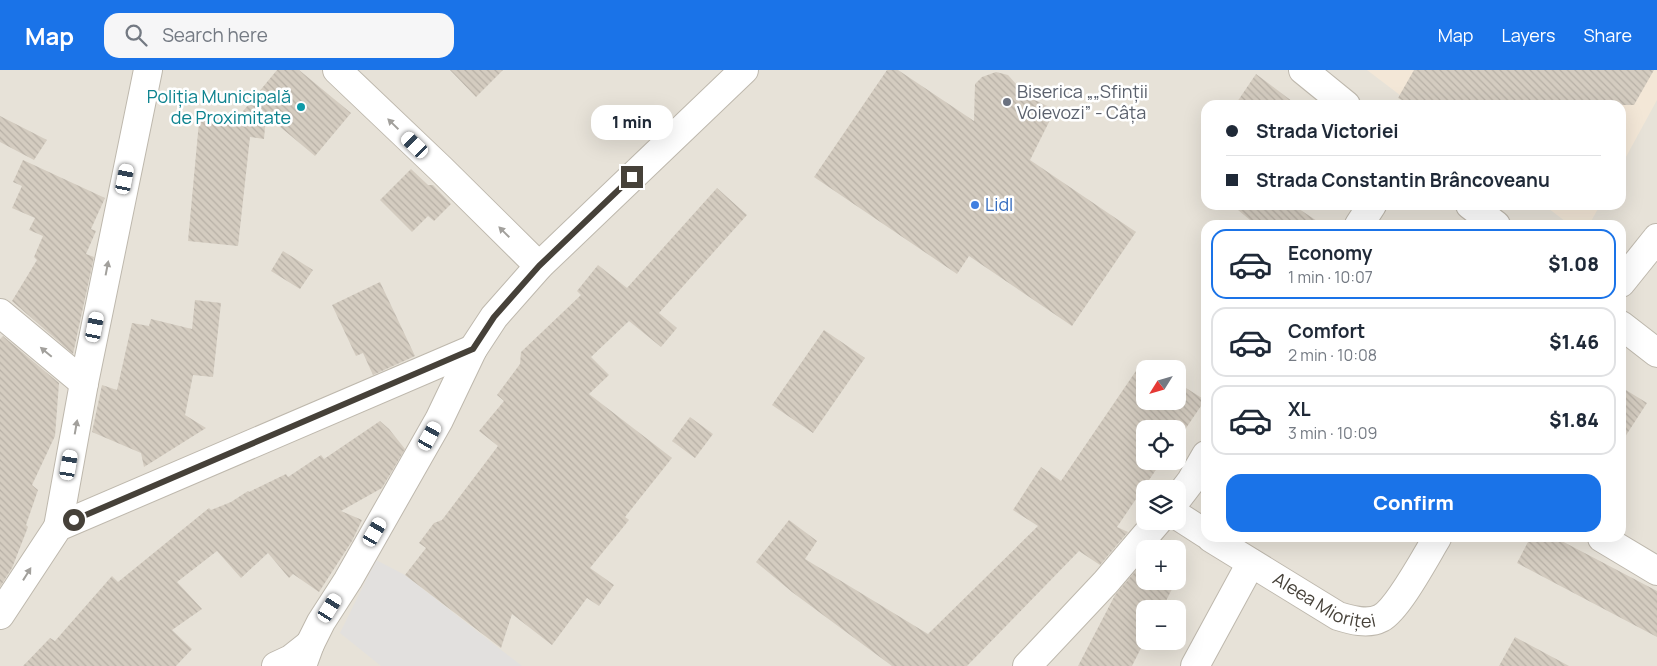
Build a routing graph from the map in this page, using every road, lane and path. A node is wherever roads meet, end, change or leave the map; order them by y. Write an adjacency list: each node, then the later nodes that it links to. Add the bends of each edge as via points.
1 (148, 70): 15 (street, one-way to 1)
2 (337, 70): 9 (street, one-way to 2)
3 (744, 70): 9 (street)
4 (1303, 70): 5 (street)
5 (1340, 100)
6 (1476, 210): 7 (street)
7 (1490, 220)
8 (1657, 238): 10 (street)
9 (539, 266): 13 (street, via 494,317)
10 (1626, 277)
11 (0, 313): 15 (street, one-way to 11)
12 (1626, 329): 14 (street)
13 (473, 349): 19 (street); 28 (street, via 438,420 321,622)
14 (1657, 353)
15 (84, 383): 19 (street, one-way to 15)
16 (1201, 464): 17 (street)
17 (1186, 488)
18 (1186, 521): 21 (street)
19 (58, 527): 27 (street, one-way to 19)
20 (1150, 530): 30 (street)
21 (1201, 531)
22 (1217, 542): 25 (street, Aleea Mioriței)
23 (1434, 542): 25 (street, Aleea Mioriței, via 1395,605 1380,618 1359,622 1338,616)
24 (1609, 542): 26 (street)
25 (1251, 563): 31 (street)
26 (1657, 571)
27 (0, 614)
28 (306, 655): 29 (street)
29 (276, 666)
30 (1027, 666)
31 (1195, 666)

